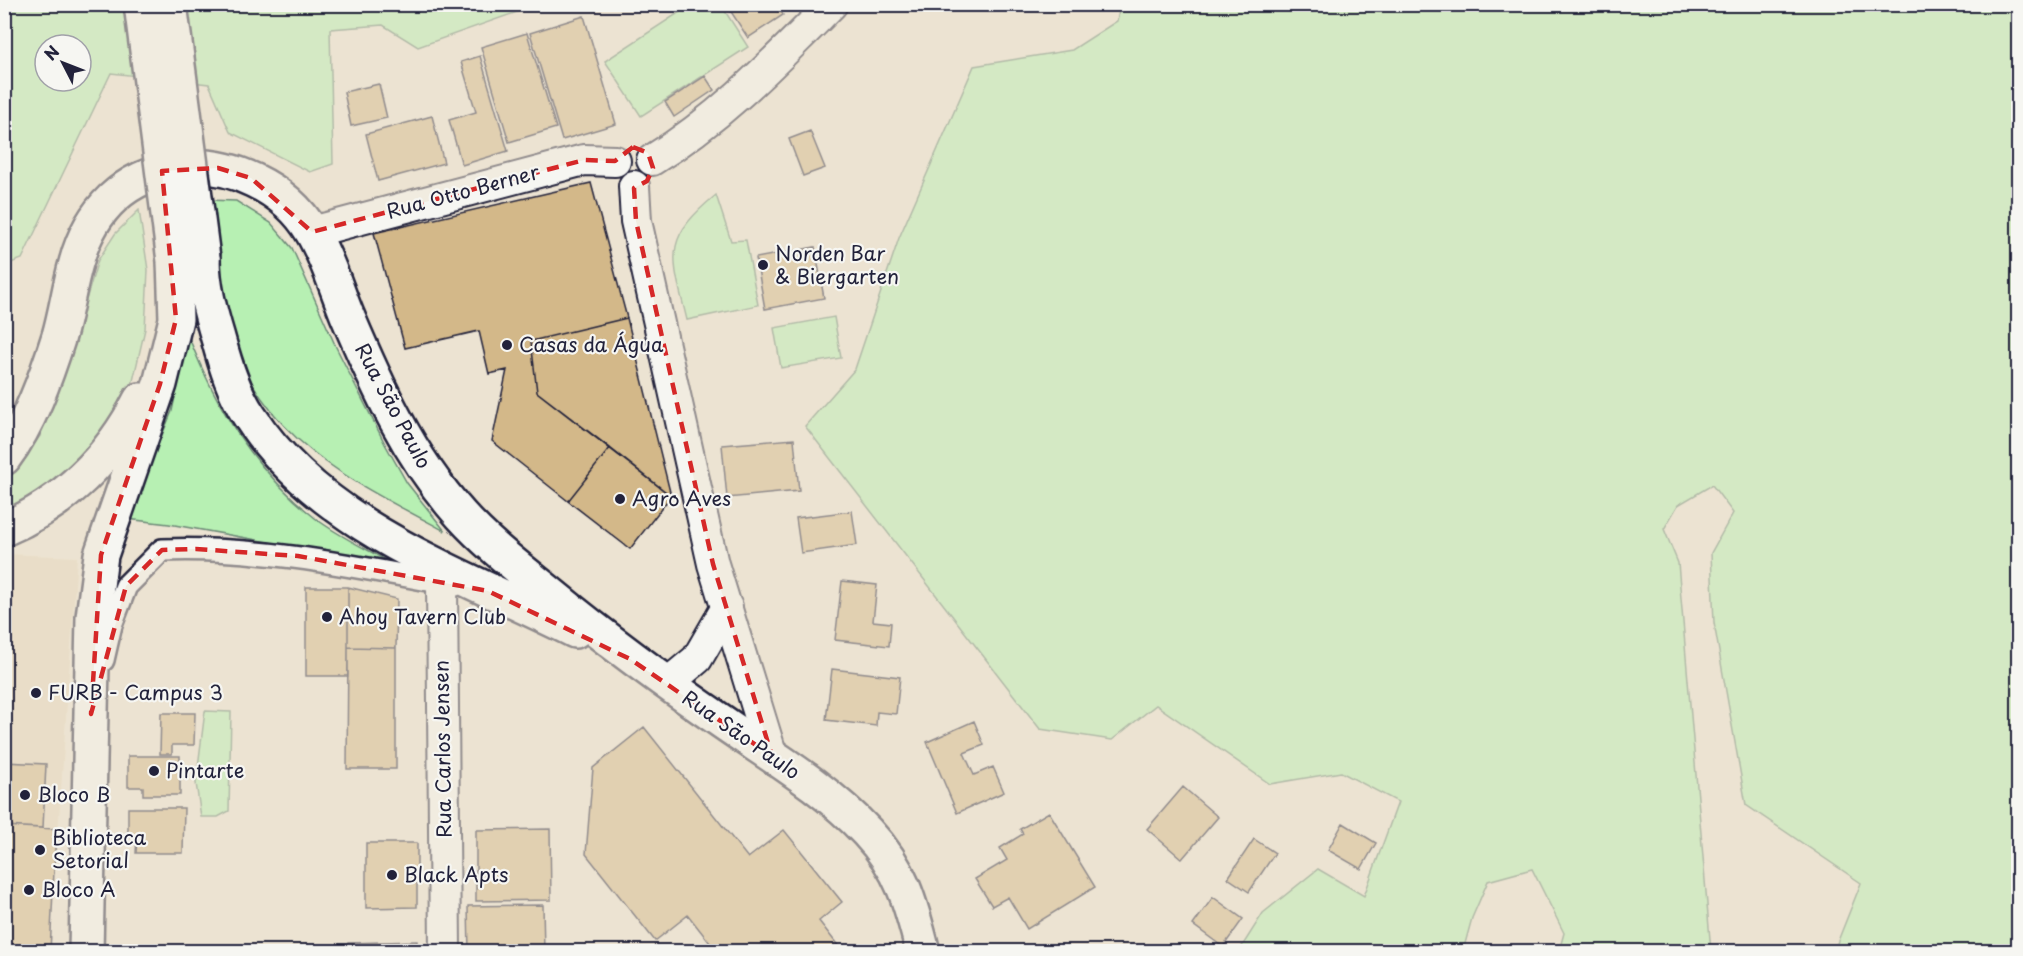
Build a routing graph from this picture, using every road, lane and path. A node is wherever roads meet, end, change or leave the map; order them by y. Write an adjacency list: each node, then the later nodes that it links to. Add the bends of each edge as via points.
1 (141, 4): 8 (main road, bridge)
2 (170, 4): 8 (main road, bridge)
3 (832, 4): 4 (street, via 729,105 688,138)
4 (652, 160): 5 (street, via 648,153 633,147 619,154); 6 (street, via 651,176)
5 (615, 161): 6 (street, via 616,176 626,186); 7 (street, Rua Otto Berner, via 584,160)
6 (634, 186): 14 (street, via 636,220 713,564)
7 (312, 232): 10 (main road, Rua São Paulo, via 276,195 251,178 218,168 181,167 133,180 93,222 76,259 60,334 35,403); 15 (main road, Rua São Paulo, via 386,399 433,481 495,549)
8 (188, 259): 9 (main road); 13 (main road, via 203,276 225,365 249,416 284,461 351,517)
9 (176, 319): 11 (main road, via 136,409 102,458 47,507); 17 (main road, via 160,384 101,555 93,617)
10 (4, 458)
11 (4, 529)
12 (442, 582): 13 (street); 17 (street, via 298,556 162,550 126,586 111,625); 21 (street, Rua Carlos Jensen)
13 (488, 591): 15 (main road)
14 (727, 607): 16 (street, via 697,659); 18 (street)
15 (630, 659): 16 (main road, Rua São Paulo)
16 (668, 684): 18 (main road, Rua São Paulo)
17 (91, 714): 20 (main road)
18 (772, 756): 19 (main road, Rua São Paulo, via 833,800 868,833)
19 (909, 896): 22 (main road, Rua São Paulo); 23 (main road)
20 (86, 951)
21 (445, 951)
22 (923, 951)
23 (941, 951)

